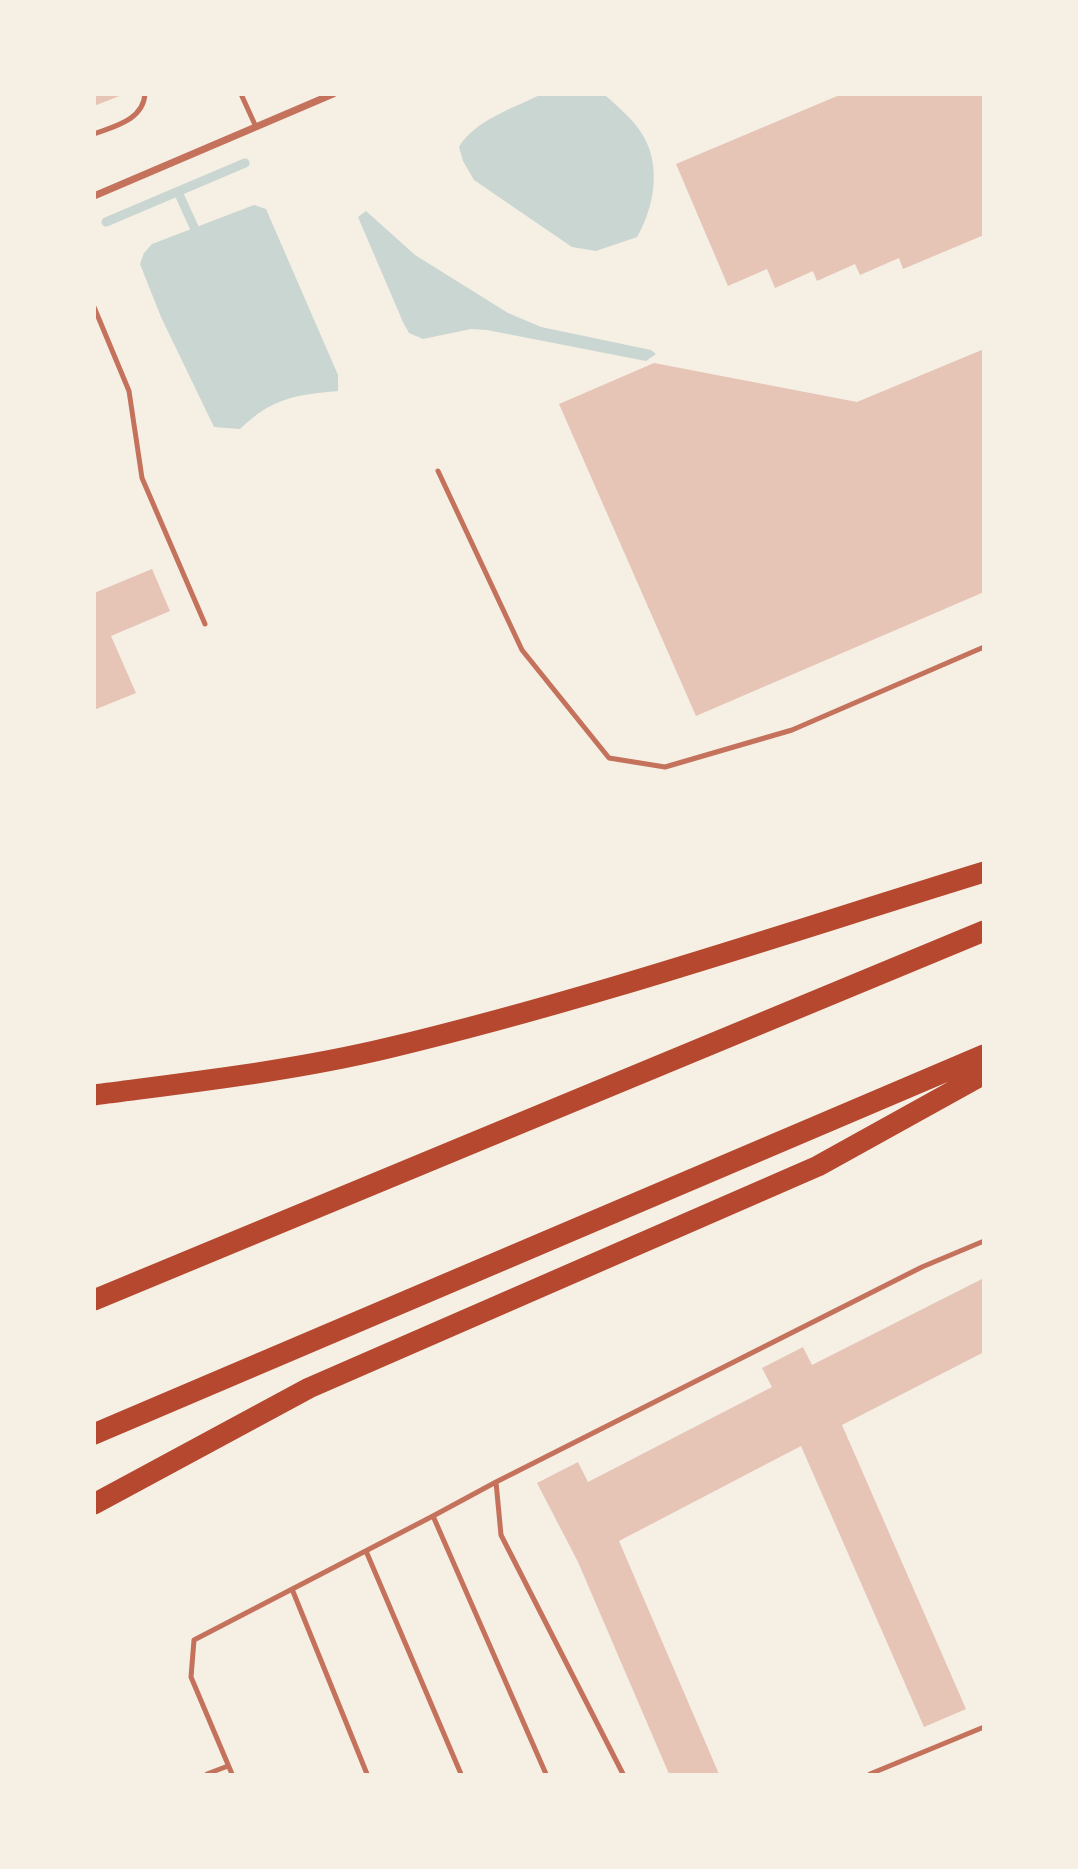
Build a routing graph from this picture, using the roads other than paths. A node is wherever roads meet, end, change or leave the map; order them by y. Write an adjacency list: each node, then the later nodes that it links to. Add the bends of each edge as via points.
1 (145, 94): 5 (lane, via 144,105 130,120)
2 (241, 94): 4 (lane)
3 (333, 94): 4 (street)
4 (256, 127): 6 (street)
5 (94, 134)
6 (94, 196)
7 (94, 307): 9 (lane, via 129,391 142,478)
8 (438, 471): 10 (lane, via 522,650 609,758 665,767 792,730)
9 (205, 624)
10 (984, 647)
11 (984, 872): 15 (highway, via 596,993 386,1048 216,1079)
12 (984, 931): 17 (highway)
13 (984, 1055): 18 (highway)
14 (984, 1074): 20 (highway, via 817,1167 309,1388)
15 (94, 1095)
16 (984, 1241): 19 (lane, via 922,1267)
17 (94, 1300)
18 (94, 1434)
19 (496, 1482): 21 (lane); 31 (lane, via 501,1535)
20 (94, 1504)
21 (433, 1516): 22 (lane); 30 (lane)
22 (366, 1551): 23 (lane); 29 (lane)
23 (292, 1589): 25 (lane, via 194,1640 191,1677); 28 (lane)
24 (984, 1727): 32 (lane)
25 (228, 1766): 26 (lane); 27 (lane)
26 (207, 1774)
27 (232, 1774)
28 (366, 1774)
29 (461, 1774)
30 (546, 1774)
31 (623, 1774)
32 (870, 1774)

